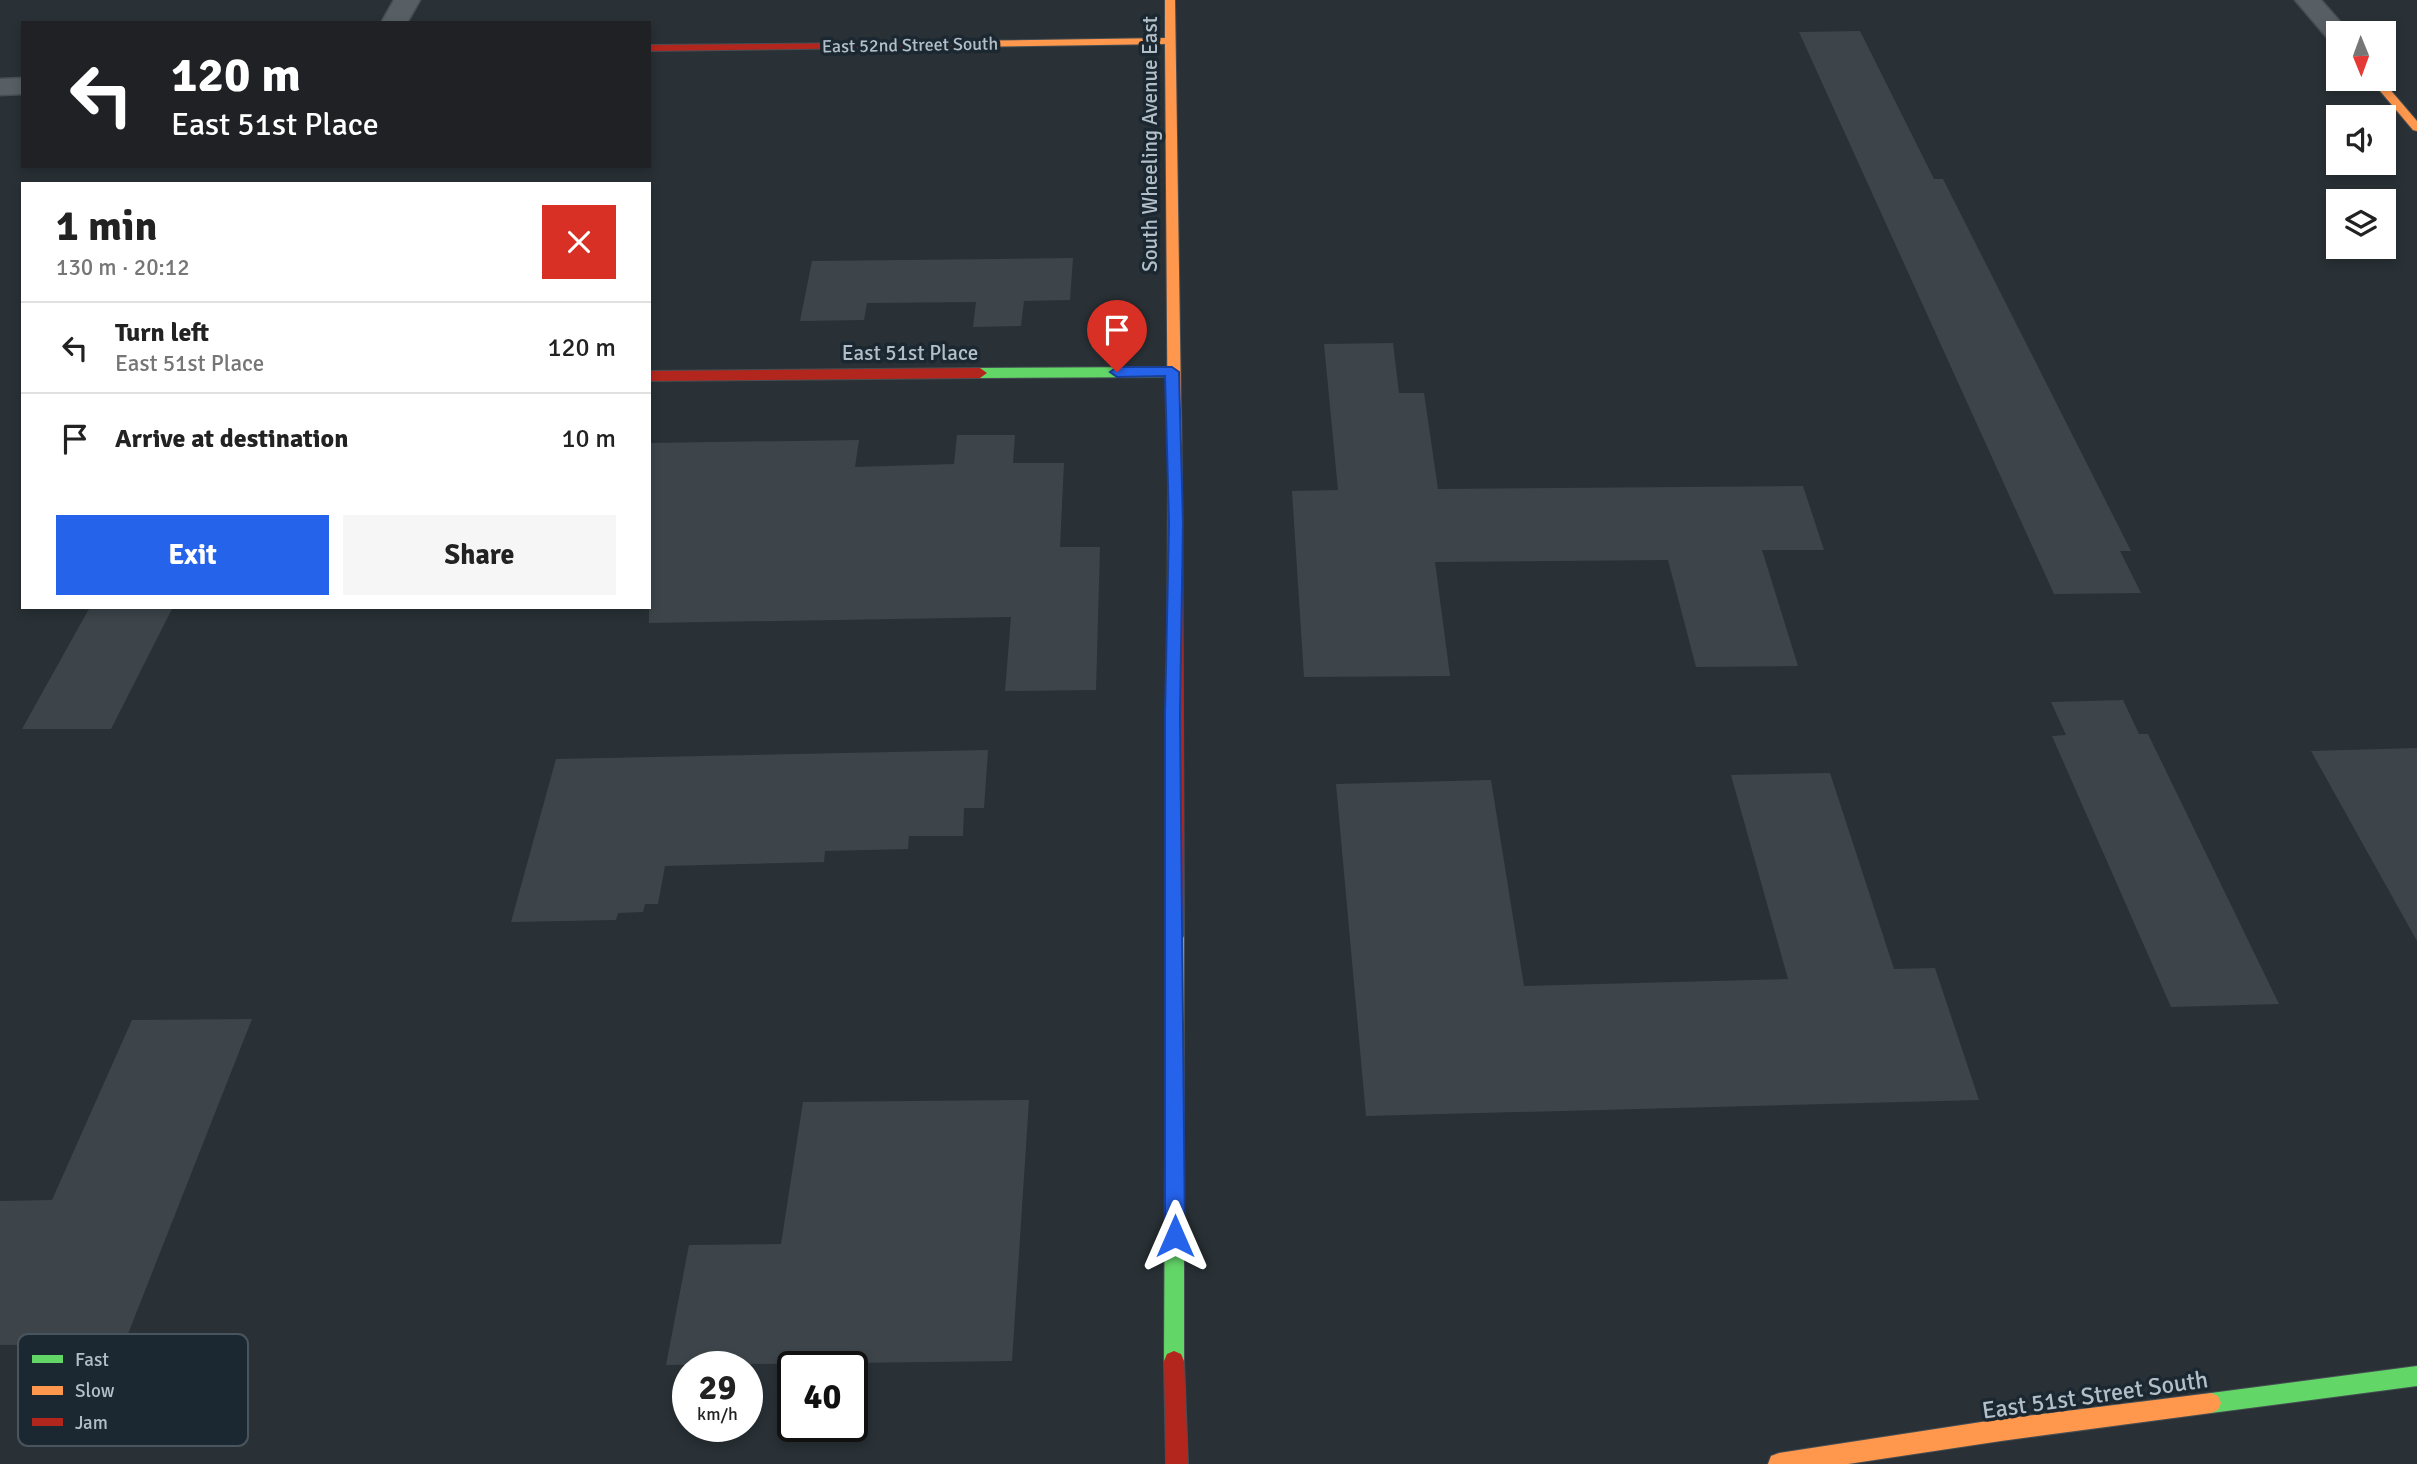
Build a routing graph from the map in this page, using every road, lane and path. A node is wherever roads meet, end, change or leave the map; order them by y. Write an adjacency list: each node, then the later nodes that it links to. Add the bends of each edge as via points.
1 (407, 0): 4 (street)
2 (1170, 0): 6 (street, South Wheeling Avenue East)
3 (2308, 0): 5 (street)
4 (395, 21)
5 (2326, 21)
6 (1170, 41): 7 (street, East 52nd Street South); 12 (street, South Wheeling Avenue East)
7 (651, 48)
8 (21, 86): 9 (street)
9 (0, 87)
10 (2385, 91): 11 (street)
11 (2417, 128)
12 (1172, 372): 13 (street, East 51st Place); 15 (street, South Wheeling Avenue East)
13 (651, 376)
14 (2417, 1376): 16 (street, East 51st Street South)
15 (1177, 1464)
16 (1779, 1464)

